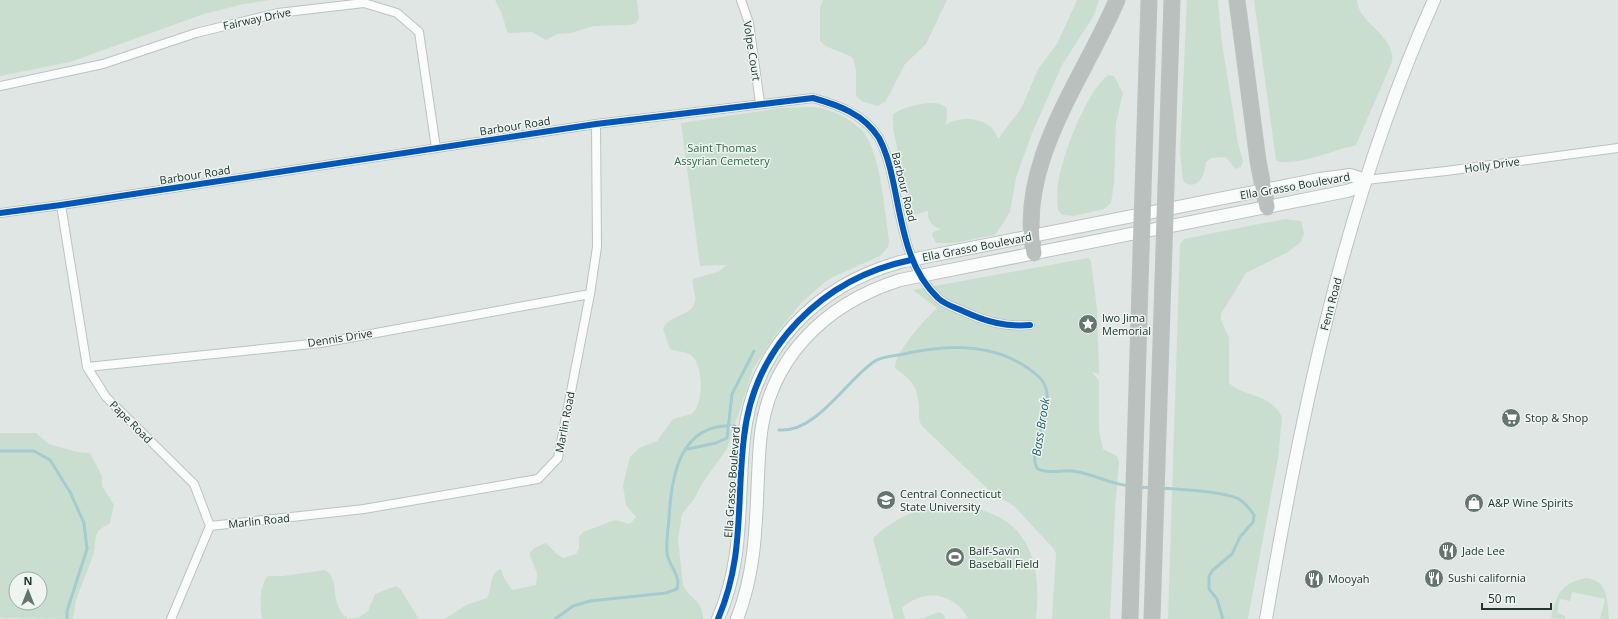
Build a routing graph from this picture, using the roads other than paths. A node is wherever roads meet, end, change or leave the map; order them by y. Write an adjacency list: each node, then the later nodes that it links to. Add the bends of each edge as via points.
1 (741, 0): 8 (street, Volpe Court, via 748,23)
2 (1117, 0): 17 (highway, via 1047,147 1032,204)
3 (1149, 0): 32 (highway, bridge)
4 (1172, 0): 33 (highway, bridge)
5 (1237, 0): 13 (highway)
6 (1434, 0): 12 (main road, Fenn Road, via 1403,76)
7 (0, 86): 10 (street, Fairway Drive, via 103,64 196,33 278,13 364,3 397,13 419,32)
8 (760, 103): 9 (street, Barbour Road); 19 (street, Barbour Road, via 813,98 855,113 869,126 878,137 888,160)
9 (596, 124): 10 (street, Barbour Road); 21 (street, Marlin Road, via 597,247)
10 (436, 148): 14 (street, Barbour Road)
11 (1618, 148): 12 (street, Holly Drive)
12 (1366, 180): 13 (main road, Ella Grasso Boulevard, via 1346,175); 15 (main road, Ella Grasso Boulevard, via 1347,191); 34 (main road, Fenn Road, via 1328,312 1310,387)
13 (1264, 190): 15 (highway); 17 (main road, Ella Grasso Boulevard)
14 (61, 205): 16 (street, Barbour Road); 23 (street, Pape Road)
15 (1267, 207): 18 (main road, Ella Grasso Boulevard)
16 (0, 213)
17 (1030, 236): 18 (highway); 19 (main road, Ella Grasso Boulevard)
18 (1034, 253): 20 (main road, Ella Grasso Boulevard)
19 (911, 260): 20 (street, Barbour Road); 24 (main road, Ella Grasso Boulevard, via 865,274 837,288 818,302 781,340)
20 (920, 276): 22 (street, Barbour Road, via 939,299 964,312 980,319 1012,326); 25 (main road, Ella Grasso Boulevard, via 870,291 832,313 795,350)
21 (590, 294): 23 (street, Dennis Drive, via 321,343); 28 (street, Marlin Road, via 558,458 538,479 364,510)
22 (1030, 325)
23 (87, 367): 28 (street, Pape Road, via 106,397 194,484)
24 (757, 384): 25 (main road); 26 (main road, Ella Grasso Boulevard, via 745,428)
25 (772, 392): 27 (main road, Ella Grasso Boulevard, via 761,432)
26 (741, 493): 27 (main road); 30 (main road, Ella Grasso Boulevard, via 736,560 729,590)
27 (758, 493): 31 (main road, Ella Grasso Boulevard, via 753,561)
28 (210, 526): 29 (street)
29 (171, 619)
30 (718, 619)
31 (737, 619)
32 (1130, 619)
33 (1152, 619)
34 (1266, 619)

